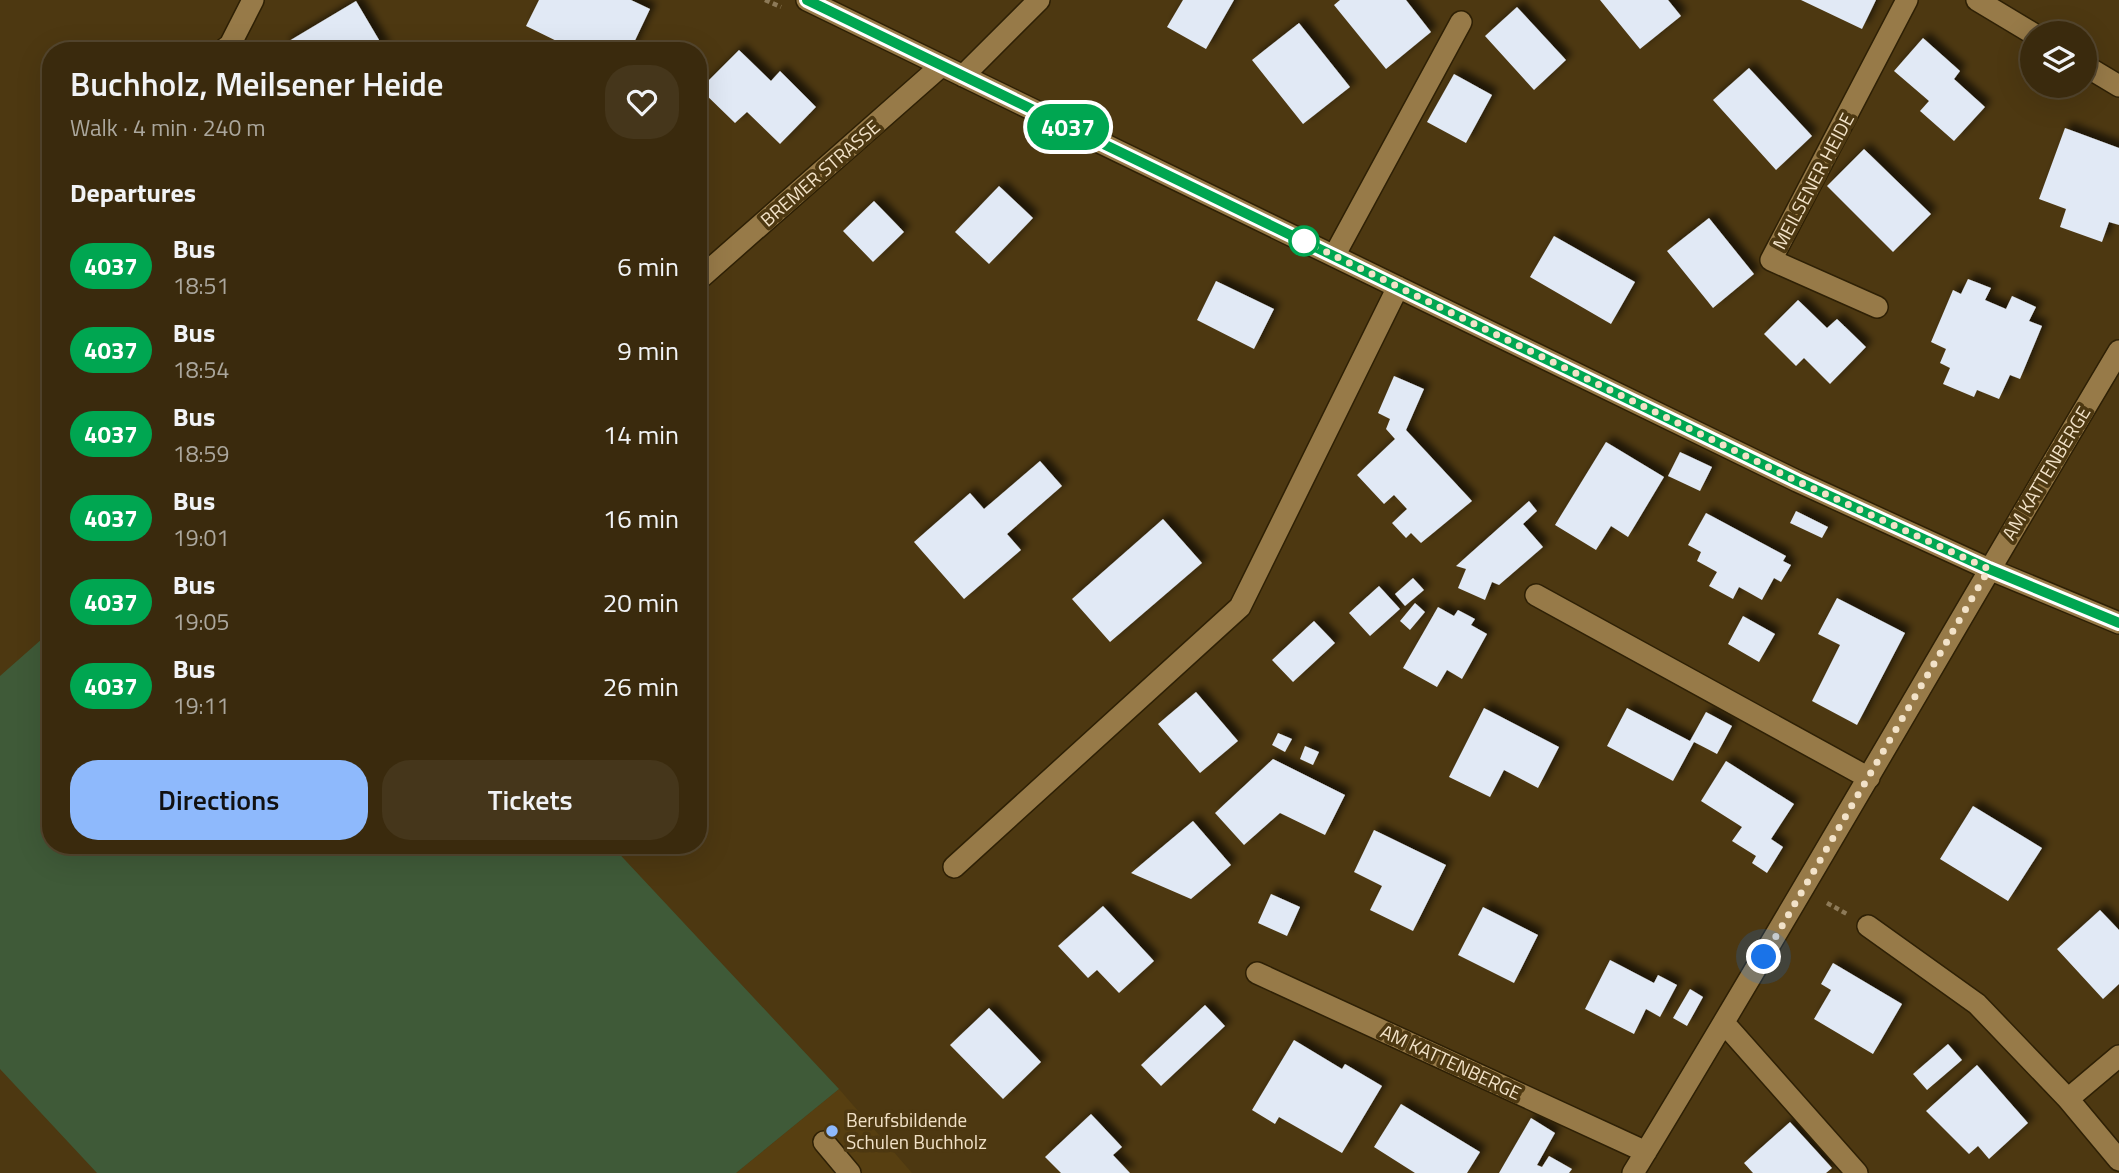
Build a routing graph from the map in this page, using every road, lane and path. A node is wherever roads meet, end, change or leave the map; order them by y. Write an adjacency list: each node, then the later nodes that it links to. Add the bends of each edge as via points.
1 (253, 0): 8 (street)
2 (807, 0): 9 (street)
3 (1039, 0): 11 (street)
4 (1907, 0): 16 (street, MEILSENER HEIDE, via 1771,260)
5 (1977, 0): 7 (street)
6 (1461, 22): 13 (street)
7 (2020, 26)
8 (232, 42)
9 (941, 66): 11 (street); 14 (street, BREMER STRASSE)
10 (2097, 73): 12 (street)
11 (962, 76): 13 (street)
12 (2119, 86)
13 (1334, 256): 15 (street)
14 (707, 272)
15 (1398, 287): 18 (street); 22 (street, via 1240,607)
16 (1877, 307)
17 (2119, 351): 18 (street, AM KATTENBERGE)
18 (1989, 569): 20 (street); 21 (street, AM KATTENBERGE)
19 (1536, 595): 21 (street)
20 (2119, 623)
21 (1869, 778): 23 (street, AM KATTENBERGE)
22 (954, 866)
23 (1805, 891): 24 (path); 26 (street, AM KATTENBERGE)
24 (1868, 926): 28 (street, via 1977,1004)
25 (1257, 973): 30 (street, AM KATTENBERGE)
26 (1724, 1023): 30 (street, AM KATTENBERGE); 34 (street)
27 (2119, 1056): 28 (street)
28 (2068, 1099): 31 (street)
29 (824, 1142): 32 (street)
30 (1646, 1152): 33 (street, AM KATTENBERGE)
31 (2119, 1160)
32 (850, 1173)
33 (1633, 1173)
34 (1857, 1173)

